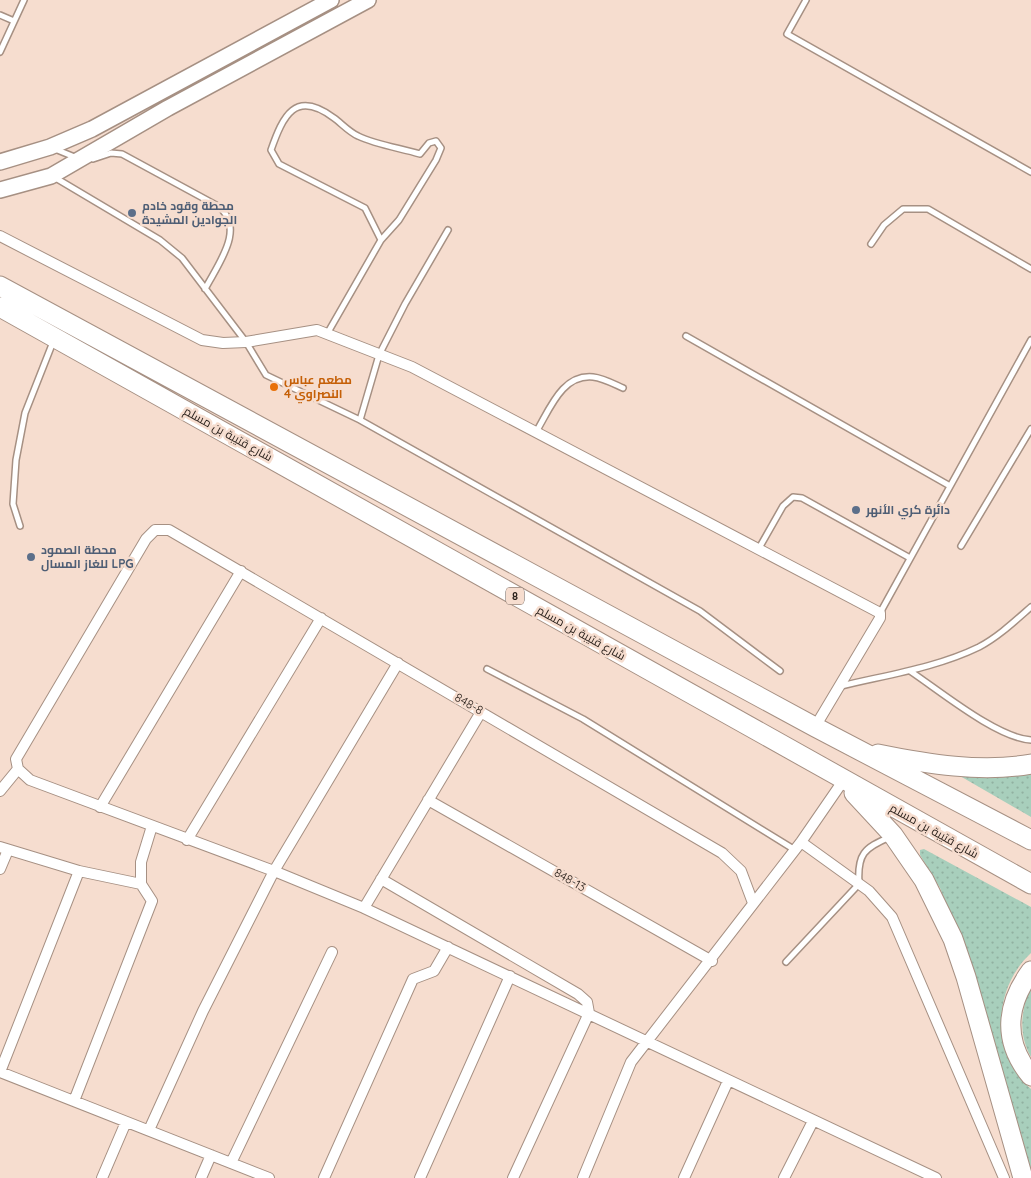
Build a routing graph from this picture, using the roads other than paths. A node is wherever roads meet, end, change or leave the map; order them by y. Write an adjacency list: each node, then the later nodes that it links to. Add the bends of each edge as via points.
1 (24, 0): 6 (lane)
2 (331, 0): 8 (street, via 131,109)
3 (368, 0): 9 (street, via 168,108)
4 (806, 0): 11 (lane, via 787,34)
5 (0, 15): 6 (lane)
6 (14, 22): 7 (lane)
7 (0, 52)
8 (50, 147): 9 (lane); 10 (street)
9 (82, 160): 12 (street); 20 (lane, via 111,153 122,154 216,205 226,214 231,226 230,238)
10 (0, 162)
11 (1031, 172)
12 (51, 176): 13 (street); 20 (lane, via 160,240 182,258)
13 (0, 190)
14 (448, 230): 27 (lane)
15 (0, 236): 26 (street, via 202,340)
16 (381, 240): 16 (lane, via 399,220 441,148 436,141 420,154 356,136 332,116 306,104 298,106 281,124 271,150 279,164 365,208); 22 (lane)
17 (871, 244): 18 (lane, via 884,225 903,210 928,208)
18 (1031, 268)
19 (0, 286): 47 (highway, شارع قتيبة بن مسلم / 8)
20 (205, 289): 26 (lane)
21 (0, 307): 24 (highway, شارع قتيبة بن مسلم / 8)
22 (327, 334): 26 (street, via 317,330); 27 (street)
23 (686, 336): 32 (lane)
24 (56, 337): 33 (lane, via 25,413 16,460 13,504); 52 (highway, شارع قتيبة بن مسلم / 8)
25 (1031, 340): 32 (lane)
26 (246, 342): 29 (lane, via 266,374)
27 (379, 355): 29 (lane); 31 (street, via 412,367)
28 (623, 388): 31 (lane, via 594,377 577,378 566,383)
29 (360, 420): 43 (lane, via 700,611)
30 (1031, 429): 34 (lane)
31 (535, 433): 35 (street)
32 (950, 486): 36 (lane)
33 (20, 526)
34 (961, 546)
35 (758, 550): 36 (lane, via 783,506 793,497 802,498); 39 (street)
36 (910, 558): 39 (lane)
37 (241, 571): 40 (street, 848-8); 51 (street, 848-8, via 175,532 156,530 146,539 18,754); 55 (street)
38 (1031, 607): 44 (lane, via 1008,628 979,647)
39 (880, 614): 45 (street)
40 (321, 618): 41 (street, 848-8); 58 (street)
41 (398, 663): 46 (street, 848-8); 64 (street)
42 (488, 669): 60 (lane, via 583,719)
43 (780, 671)
44 (910, 671): 45 (lane); 48 (lane, via 995,727 1018,739)
45 (840, 686): 47 (street)
46 (481, 712): 54 (street); 69 (street, 848-8, via 729,858 741,871)
47 (815, 727): 49 (highway, شارع قتيبة بن مسلم / 8)
48 (1031, 740)
49 (859, 750): 50 (highway, via 974,768); 59 (highway, شارع قتيبة بن مسلم / 8)
50 (1031, 764)
51 (18, 769): 53 (street); 55 (street, via 30,780)
52 (843, 781): 57 (highway); 60 (street); 68 (highway, شارع قتيبة بن مسلم / 8)
53 (0, 791)
54 (428, 800): 65 (street); 73 (street, 848-13)
55 (100, 806): 56 (street)
56 (152, 826): 58 (street); 66 (street, via 141,862)
57 (893, 835): 67 (lane, via 871,845 860,858); 99 (highway, via 924,880 952,940 966,977)
58 (187, 840): 64 (street)
59 (1031, 840)
60 (798, 846): 67 (street); 69 (street)
61 (4, 848): 62 (street); 63 (street)
62 (0, 869)
63 (79, 870): 66 (street); 79 (street)
64 (274, 871): 70 (street); 85 (street, via 203,1011)
65 (381, 879): 70 (street); 77 (street, via 578,994 587,1002)
66 (141, 884): 82 (street, via 152,901)
67 (859, 884): 74 (lane); 98 (street, via 882,903 898,928)
68 (1031, 884)
69 (753, 903): 73 (street)
70 (364, 908): 71 (street)
71 (448, 947): 76 (street); 91 (street, via 434,970 413,979)
72 (332, 952): 87 (street)
73 (712, 961): 78 (street)
74 (786, 962)
75 (1031, 971): 80 (highway, via 1018,988 1010,1024 1021,1062)
76 (510, 976): 77 (street); 92 (street)
77 (589, 1013): 78 (street); 93 (street)
78 (645, 1042): 81 (street); 94 (street, via 625,1073)
79 (0, 1072): 82 (street)
80 (1031, 1076)
81 (728, 1081): 83 (street); 95 (street)
82 (74, 1101): 84 (street)
83 (813, 1121): 96 (street); 97 (street)
84 (126, 1122): 85 (street); 88 (street)
85 (149, 1130): 86 (street)
86 (211, 1155): 87 (street); 89 (street)
87 (230, 1163): 90 (street)
88 (102, 1178)
89 (201, 1178)
90 (268, 1178)
91 (324, 1178)
92 (420, 1178)
93 (513, 1178)
94 (583, 1178)
95 (684, 1178)
96 (784, 1178)
97 (936, 1178)
98 (1004, 1178)
99 (1023, 1178)

